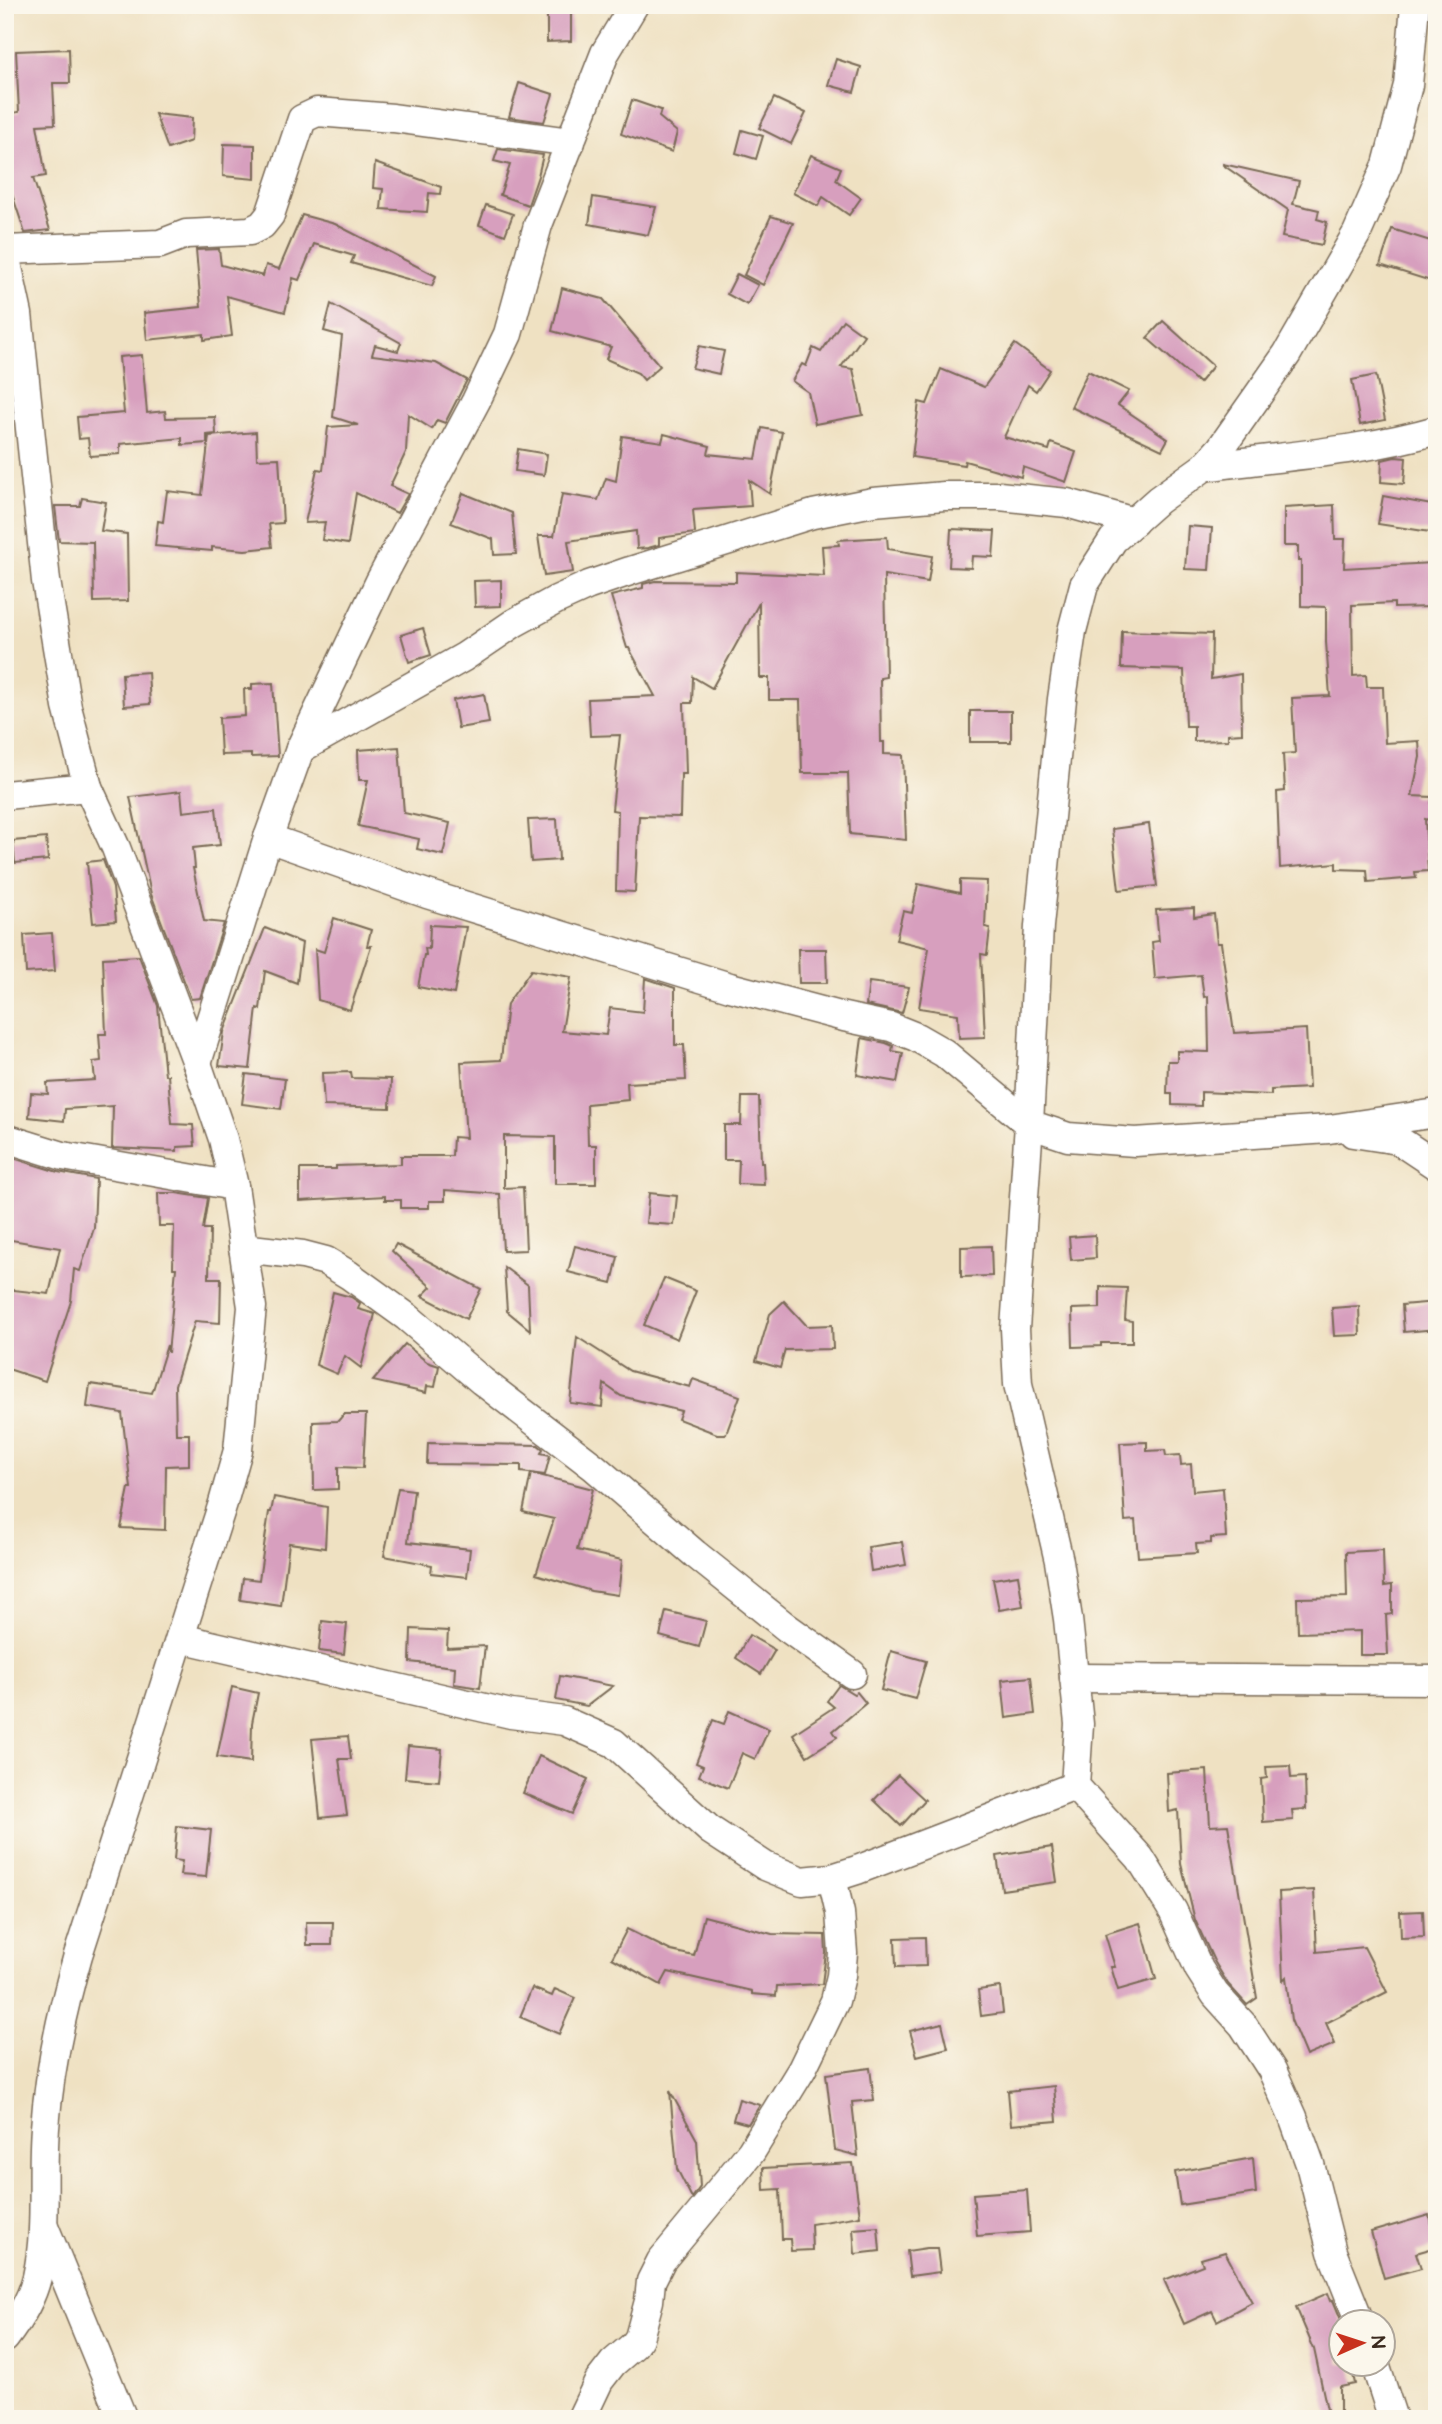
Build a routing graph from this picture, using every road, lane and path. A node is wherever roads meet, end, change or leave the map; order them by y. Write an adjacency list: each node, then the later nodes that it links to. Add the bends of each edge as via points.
1 (634, 5): 3 (street, via 604,53)
2 (1415, 5): 6 (street, via 1408,85 1387,165 1357,233 1287,354)
3 (571, 142): 4 (street, via 317,112 302,119 270,215 250,231 186,234 160,244); 8 (street, via 538,225 508,334 380,581)
4 (5, 252): 9 (street, via 18,314 46,581 67,707)
5 (1437, 430): 6 (street, via 1338,451)
6 (1204, 467): 7 (street)
7 (1134, 522): 8 (street, via 1067,503 999,496 873,502 813,514 630,571 556,600); 14 (street, via 1114,540 1084,585 1072,632 1039,926)
8 (300, 749): 11 (street)
9 (88, 787): 10 (street); 12 (street, via 116,848)
10 (5, 795)
11 (268, 838): 12 (street); 14 (street, via 427,894 717,983 891,1027 944,1053)
12 (197, 1063): 18 (street)
13 (1437, 1113): 15 (street)
14 (1029, 1125): 15 (street, via 1068,1137 1135,1142); 22 (street, via 1015,1329 1018,1384 1059,1561)
15 (1329, 1129): 17 (street, via 1398,1140)
16 (5, 1138): 18 (street, via 63,1156)
17 (1437, 1166)
18 (234, 1186): 19 (street)
19 (243, 1248): 20 (street, via 252,1307 238,1450); 21 (street, via 303,1255 326,1261 349,1275 594,1467 786,1628)
20 (180, 1638): 25 (street, via 511,1714 564,1721 614,1743 710,1830 765,1866 802,1881); 26 (street, via 64,2005 45,2128)
21 (852, 1674)
22 (1074, 1678): 23 (street); 24 (street, via 1079,1724)
23 (1437, 1681)
24 (1075, 1786): 25 (street); 27 (street, via 1140,1858 1173,1911 1199,1969 1272,2070 1310,2164 1332,2252)
25 (832, 1878): 31 (street, via 843,1953 835,2001 802,2069 751,2152 661,2260 651,2281 639,2338 599,2381)
26 (43, 2224): 28 (street, via 37,2278 17,2323); 30 (street)
27 (1354, 2308)
28 (5, 2338)
29 (1380, 2378): 32 (street)
30 (123, 2419)
31 (581, 2419)
32 (1393, 2419)

